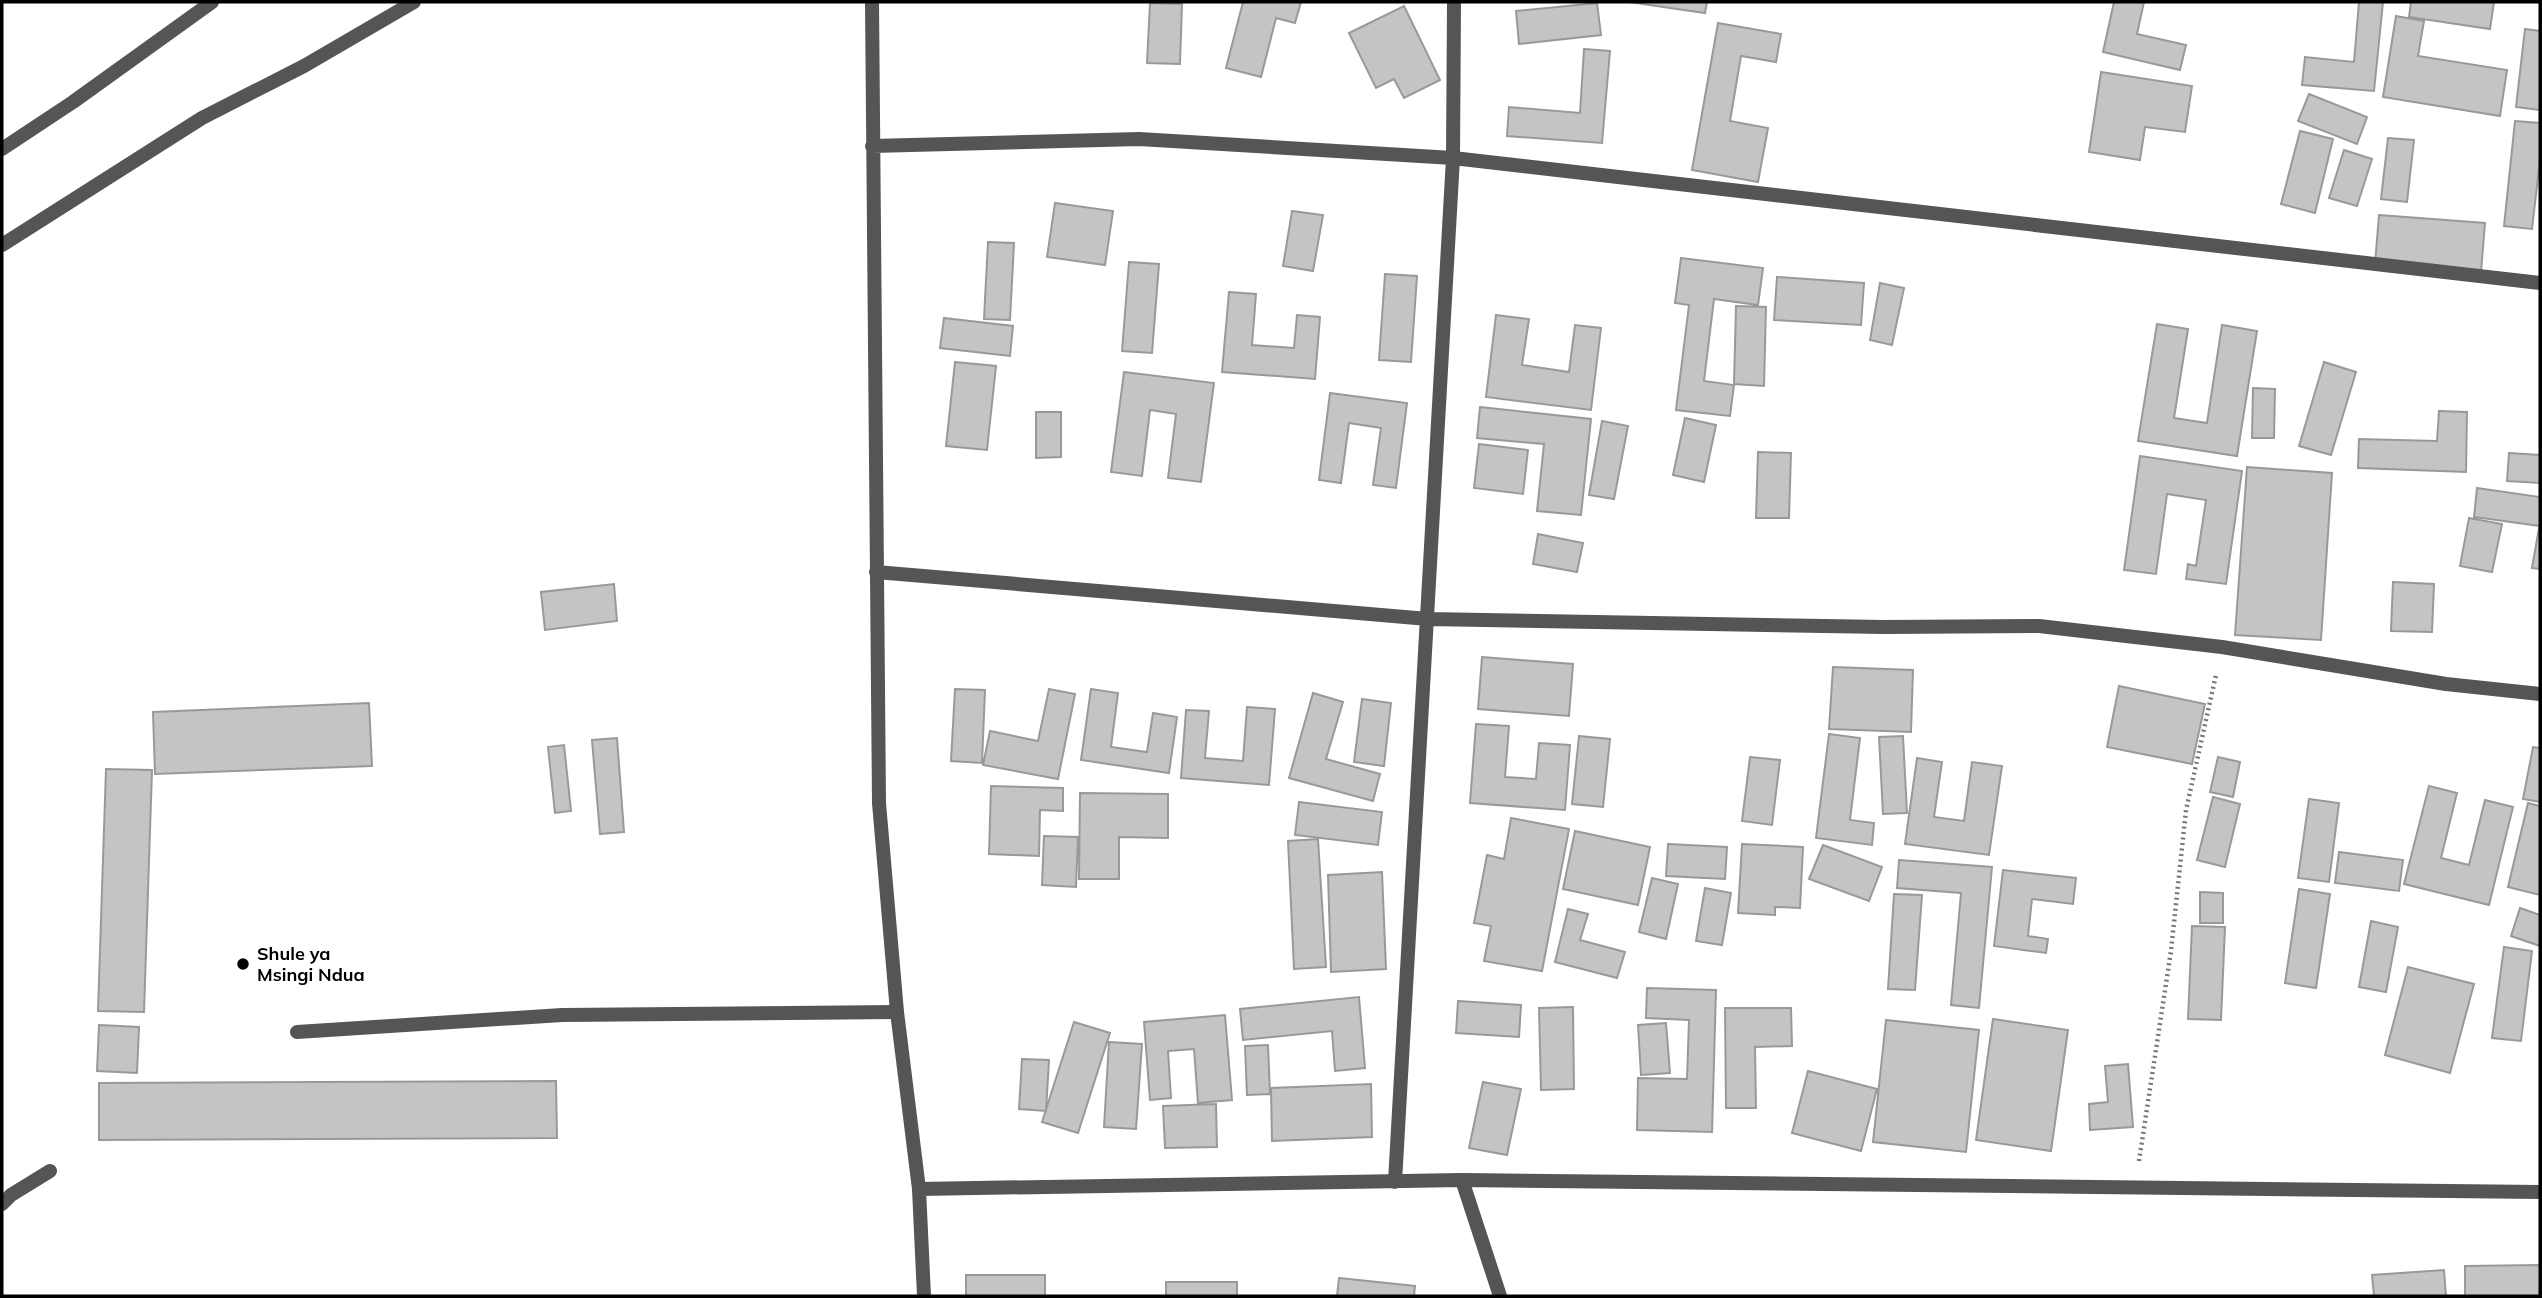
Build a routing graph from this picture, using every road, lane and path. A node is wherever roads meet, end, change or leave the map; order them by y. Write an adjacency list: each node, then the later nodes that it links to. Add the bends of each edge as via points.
1 (212, 2): 6 (street)
2 (414, 2): 8 (street, via 202,118)
3 (873, 2): 5 (street)
4 (1454, 2): 7 (street)
5 (872, 146): 7 (street, via 1139,139); 10 (street)
6 (2, 149)
7 (1453, 158): 9 (street); 11 (street)
8 (2, 245)
9 (2540, 283)
10 (876, 572): 11 (street); 14 (street, via 878,803)
11 (1428, 619): 12 (street, via 2039,626); 18 (street)
12 (2222, 647): 13 (street, via 2446,684); 19 (path, via 2186,810 2171,951)
13 (2540, 694)
14 (897, 1013): 15 (street, via 562,1015); 20 (street)
15 (297, 1032)
16 (51, 1171): 22 (street)
17 (1462, 1180): 18 (street); 19 (street); 24 (street)
18 (1395, 1182): 20 (street)
19 (2135, 1187): 21 (street)
20 (919, 1189): 23 (street)
21 (2540, 1192)
22 (2, 1204)
23 (924, 1296)
24 (1500, 1296)

